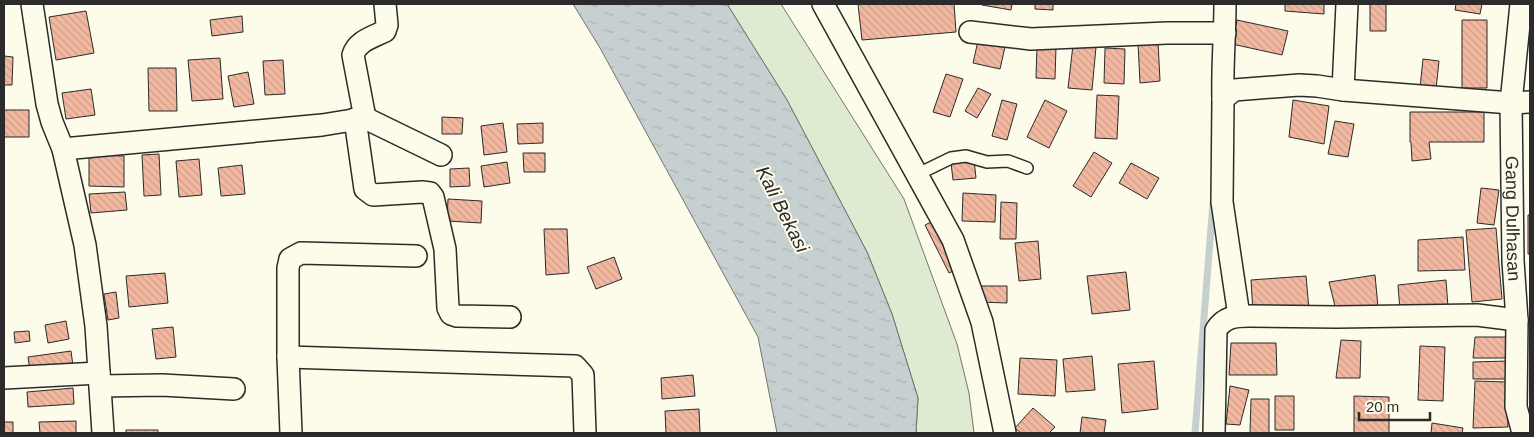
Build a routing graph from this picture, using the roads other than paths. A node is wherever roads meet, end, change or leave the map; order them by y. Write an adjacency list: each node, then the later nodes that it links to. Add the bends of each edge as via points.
1 (32, 4): 13 (street, via 47,104)
2 (385, 4): 12 (street, via 385,31 363,42 353,55)
3 (823, 4): 16 (street)
4 (1225, 4): 8 (street)
5 (1347, 4): 10 (street)
6 (1521, 4): 11 (street, Gang Dulhasan)
7 (970, 32): 8 (street, via 1031,39)
8 (1225, 33): 9 (street)
9 (1226, 88): 10 (street, via 1299,85); 19 (street, via 1222,202)
10 (1343, 90): 11 (street)
11 (1520, 102): 18 (street, Gang Dulhasan)
12 (360, 119): 13 (street); 14 (street); 20 (street, via 365,189 368,193 422,192 433,196 445,249 451,314)
13 (63, 149): 24 (street, via 86,245)
14 (441, 155)
15 (1026, 168): 16 (lane, via 1008,160 987,162 966,156 951,158)
16 (916, 175): 29 (street, via 953,240 972,292 982,322)
17 (416, 256): 22 (street, via 300,253 293,256 288,268)
18 (1522, 261): 21 (street, Gang Dulhasan)
19 (1239, 316): 21 (street, via 1477,315); 30 (street, via 1225,320 1216,330)
20 (510, 317)
21 (1517, 320): 31 (street, Gang Dulhasan, via 1516,407)
22 (288, 357): 27 (street); 28 (street, via 575,366 583,375)
23 (4, 378): 24 (street)
24 (100, 380): 25 (street); 26 (street)
25 (234, 389)
26 (103, 433)
27 (292, 433)
28 (585, 433)
29 (1005, 433)
30 (1214, 433)
31 (1523, 433)

